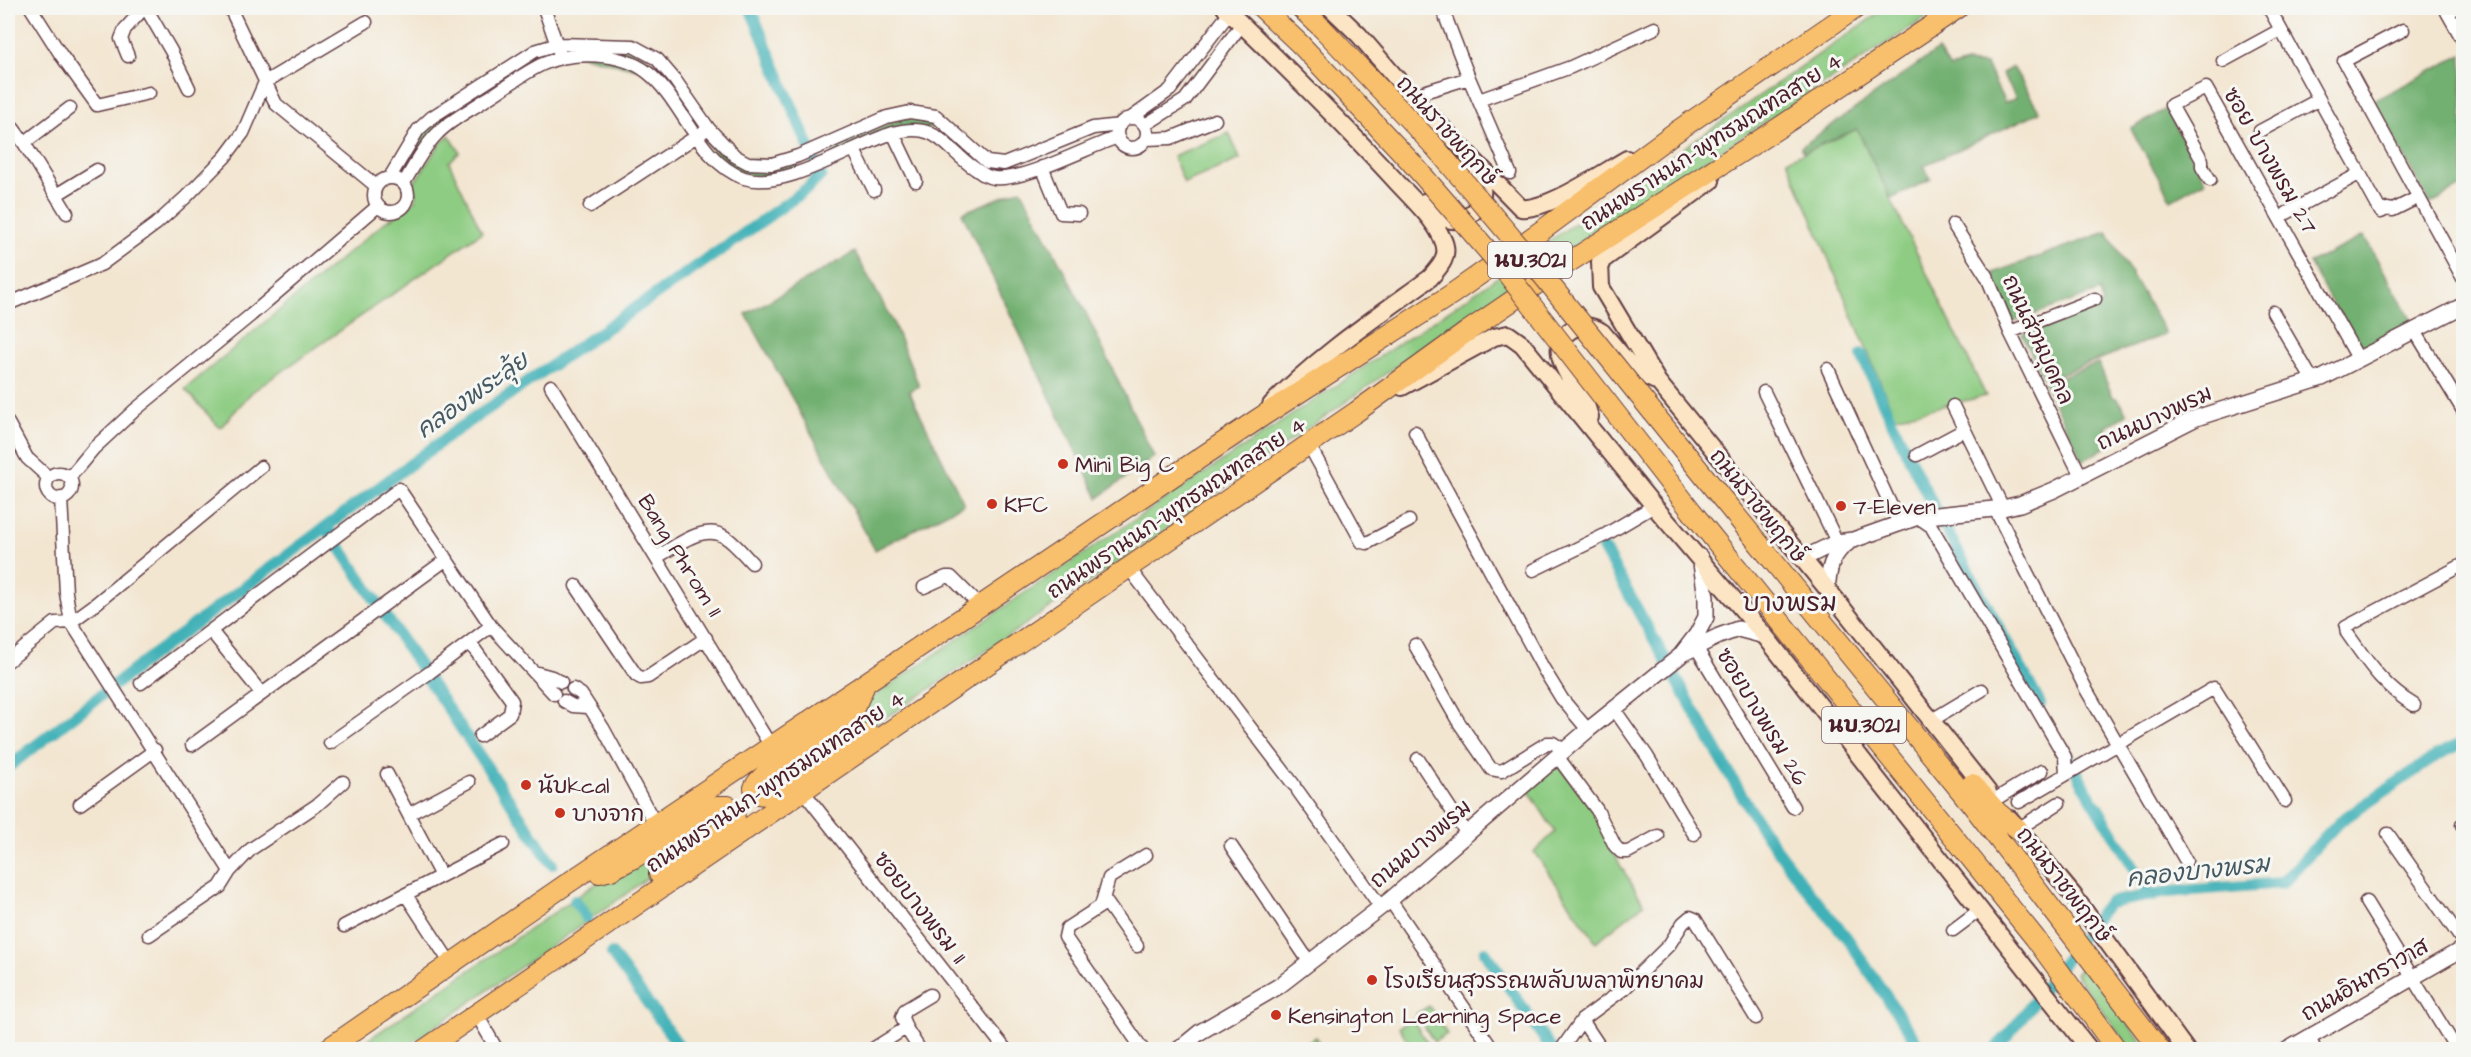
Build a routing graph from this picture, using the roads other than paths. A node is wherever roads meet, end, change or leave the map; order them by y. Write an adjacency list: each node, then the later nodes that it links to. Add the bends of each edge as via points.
1 (32, 8): 26 (street, via 97,105)
2 (145, 8): 20 (street, via 121,39); 25 (street)
3 (230, 8): 24 (street)
4 (544, 8): 19 (street)
5 (1262, 8): 208 (main road, นบ.3021, bridge, via 1411,162 1502,267 1693,513 2035,938)
6 (1301, 8): 137 (main road, ถนนราชพฤกษ์ / นบ.3021, bridge, via 1455,172 1528,257)
7 (1331, 8): 27 (main road, ถนนราชพฤกษ์ / นบ.3021)
8 (1442, 8): 23 (street)
9 (1856, 8): 41 (main road, ถนนพรานนก-พุทธมณฑลสาย 4)
10 (1958, 8): 36 (main road, ถนนพรานนก-พุทธมณฑลสาย 4)
11 (2269, 8): 16 (street)
12 (2457, 8): 18 (street, via 2447,12)
13 (1232, 15): 31 (street, via 1170,90); 34 (street, via 1185,100); 43 (main road)
14 (366, 22): 24 (street)
15 (1655, 28): 28 (street, via 1571,67)
16 (2280, 30): 22 (street); 29 (street)
17 (2403, 30): 63 (street, via 2344,61)
18 (2463, 42)
19 (558, 44): 21 (street); 35 (street, via 633,46 654,57); 56 (street, via 535,51 432,117 418,130)
20 (128, 56)
21 (561, 58): 40 (street, via 598,56 629,62 647,72 665,90); 59 (street, via 541,65 438,132)
22 (2223, 61)
23 (1469, 78): 27 (street); 28 (street)
24 (265, 82): 60 (street, via 276,104); 72 (street, via 243,134 225,157 156,224 102,264)
25 (189, 88)
26 (149, 93)
27 (1413, 98): 41 (main road, ถนนราชพฤกษ์ / นบ.3021, via 1521,208 1531,210); 43 (main road, via 1477,176 1482,195 1475,212 1458,220 1439,216)
28 (1479, 100): 54 (street)
29 (2318, 100): 38 (street); 55 (street)
30 (70, 108): 44 (street)
31 (1131, 118): 34 (street); 37 (street)
32 (1215, 120): 42 (street, via 1171,138)
33 (8, 121): 44 (street)
34 (1145, 125): 42 (street)
35 (709, 129): 40 (street); 47 (street, via 735,156 748,163 772,164)
36 (1777, 129): 80 (main road, ถนนราชพฤกษ์ / นบ.3021, via 1600,262 1601,287); 84 (main road, ถนนพรานนก-พุทธมณฑลสาย 4, via 1566,264)
37 (1119, 131): 42 (street, via 1126,146 1133,148); 48 (street, via 1093,128); 50 (street)
38 (2260, 131)
39 (894, 133): 46 (street); 53 (street, via 921,129 933,133 985,176 1009,178); 58 (street)
40 (696, 136): 51 (street, via 719,162 744,178 766,181); 65 (street)
41 (1670, 136): 86 (main road, ถนนพรานนก-พุทธมณฑลสาย 4, via 1452,294)
42 (1146, 139)
43 (1360, 142): 86 (main road, via 1443,239 1444,264 1307,369)
44 (24, 143): 62 (street)
45 (821, 145): 47 (street); 48 (street, via 887,117 910,112 936,116 987,162 1004,164); 49 (street)
46 (854, 150): 49 (street); 61 (street)
47 (800, 155): 51 (street)
48 (1017, 158): 53 (street)
49 (827, 160): 51 (street)
50 (1042, 167): 53 (street); 68 (street, via 1061,213)
51 (807, 169)
52 (97, 170): 62 (street)
53 (1024, 173)
54 (1510, 173)
55 (2359, 174): 63 (street, via 2381,212); 67 (street)
56 (390, 177): 59 (street); 60 (street)
57 (2210, 180): 77 (street, ซอย บางพรม 27, via 2171,105 2206,88)
58 (916, 181)
59 (404, 183): 64 (street, via 409,195 404,207 392,212)
60 (376, 186): 64 (street)
61 (873, 190)
62 (56, 195): 66 (street)
63 (2418, 198): 70 (street)
64 (378, 206): 96 (street, via 135,410)
65 (590, 206)
66 (67, 213)
67 (2288, 213)
68 (1079, 214)
69 (1953, 224): 76 (street, ถนนส่วนบุคคล, via 1987,277)
70 (2463, 280)
71 (2095, 299): 76 (street)
72 (8, 304)
73 (2463, 304): 75 (street, ถนนบางพรม)
74 (2273, 312): 79 (street)
75 (2415, 331): 77 (street, ถนนบางพรม); 85 (street)
76 (2010, 332): 94 (street, ถนนส่วนบุคคล)
77 (2359, 360): 79 (street, ถนนบางพรม)
78 (1828, 369): 102 (street)
79 (2313, 381): 94 (street, ถนนบางพรม, via 2196,418)
80 (1658, 382): 88 (main road, via 1635,371 1595,327 1572,329 1561,341 1562,363 1588,407); 107 (main road, ถนนราชพฤกษ์ / นบ.3021)
81 (551, 386): 105 (street, Bang Phrom 11)
82 (1764, 392): 104 (street)
83 (1953, 406): 89 (street)
84 (1356, 412): 88 (main road, นบ.3021, via 1508,334 1522,344); 91 (main road, ถนนพรานนก-พุทธมณฑลสาย 4)
85 (2463, 412)
86 (1258, 419): 116 (main road, ถนนพรานนก-พุทธมณฑลสาย 4)
87 (8, 423): 95 (street, via 27,458)
88 (1593, 429): 98 (main road, นบ.3021)
89 (1964, 430): 92 (street); 99 (street)
90 (1415, 432): 140 (street, via 1543,668)
91 (1309, 445): 101 (street, via 1362,543); 111 (main road, ถนนพรานนก-พุทธมณฑลสาย 4)
92 (1917, 454)
93 (261, 467): 117 (street)
94 (2081, 476): 99 (street, ถนนบางพรม, via 2054,490)
95 (49, 478): 96 (street, via 58,473); 97 (street, via 47,491 52,497)
96 (69, 478): 97 (street, via 70,490)
97 (61, 498): 117 (street)
98 (1654, 506): 106 (main road, นบ.3021); 112 (street)
99 (1999, 508): 100 (street, ถนนบางพรม); 144 (street)
100 (1921, 517): 102 (street, ถนนบางพรม); 150 (street, via 1931,526)
101 (1409, 521)
102 (1899, 523): 103 (street, ถนนบางพรม)
103 (1853, 540): 104 (street, ถนนบางพรม); 115 (street, ถนนบางพรม, via 1835,554)
104 (1837, 542): 107 (street, ถนนบางพรม)
105 (657, 556): 109 (street, via 709,532 727,538); 121 (street, Bang Phrom 11)
106 (1700, 558): 120 (main road, นบ.3021); 126 (street, ถนนบางพรม, via 1706,617 1697,634)
107 (1802, 558): 115 (main road, ถนนราชพฤกษ์ / นบ.3021)
108 (447, 559): 118 (street); 119 (street, via 399,489); 133 (street)
109 (752, 563)
110 (2463, 564): 134 (street, via 2346,627 2378,677)
111 (1128, 567): 139 (main road, ถนนพรานนก-พุทธมณฑลสาย 4); 178 (street)
112 (1533, 570)
113 (576, 586): 121 (street, via 641,678)
114 (924, 587): 116 (street, via 951,577)
115 (1827, 589): 138 (main road, ถนนราชพฤกษ์ / นบ.3021)
116 (981, 607): 130 (main road, ถนนพรานนก-พุทธมณฑลสาย 4)
117 (71, 622): 125 (street, via 55,623); 146 (street)
118 (490, 626): 122 (street); 127 (street)
119 (211, 632): 129 (street); 133 (street)
120 (1765, 636): 124 (street, ถนนบางพรม, via 1738,629); 179 (main road, นบ.3021)
121 (706, 638): 145 (street, Bang Phrom 11)
122 (470, 643): 141 (street, via 512,701 510,714); 142 (street)
123 (1415, 645): 147 (street, via 1458,721 1491,769 1502,771 1547,743 1553,743)
124 (1696, 647): 126 (street, ถนนบางพรม); 160 (street, ซอยบางพรม 26)
125 (8, 661)
126 (1672, 662): 136 (street, ถนนบางพรม)
127 (534, 672): 128 (street); 135 (street, via 559,698 573,706)
128 (561, 682)
129 (141, 683)
130 (865, 686): 139 (main road, via 851,712 755,783 757,793 770,794 857,739); 145 (main road, ถนนพรานนก-พุทธมณฑลสาย 4)
131 (573, 689): 135 (street, via 581,694)
132 (1982, 690): 138 (street)
133 (262, 694): 143 (street)
134 (2414, 705)
135 (587, 707): 162 (street, via 603,728)
136 (1614, 709): 140 (street, ถนนบางพรม); 165 (street)
137 (1901, 718): 163 (main road, via 1922,728 1997,812); 209 (main road, ถนนราชพฤกษ์ / นบ.3021, via 2058,913)
138 (1932, 720): 155 (main road, ถนนราชพฤกษ์ / นบ.3021)
139 (897, 726): 154 (main road, ถนนพรานนก-พุทธมณฑลสาย 4)
140 (1588, 730): 147 (street, ถนนบางพรม)
141 (480, 736)
142 (330, 743)
143 (192, 745)
144 (2116, 745): 150 (street); 156 (street, via 2214,688); 171 (street)
145 (772, 748): 162 (main road, ถนนพรานนก-พุทธมณฑลสาย 4)
146 (155, 750): 159 (street); 172 (street)
147 (1560, 753): 164 (street, ถนนบางพรม); 167 (street, via 1621,852)
148 (1418, 759): 164 (street)
149 (2043, 771): 155 (street)
150 (2071, 771): 157 (street)
151 (387, 774): 161 (street)
152 (343, 782): 172 (street, via 317,805 251,849)
153 (469, 782): 161 (street)
154 (803, 791): 180 (main road, ถนนพรานนก-พุทธมณฑลสาย 4); 202 (street, ซอยบางพรม 11)
155 (1992, 797): 163 (main road, นบ.3021)
156 (2285, 801)
157 (2019, 802)
158 (2059, 803): 163 (street)
159 (80, 804)
160 (1793, 807)
161 (409, 814): 173 (street)
162 (656, 825): 174 (main road, ถนนพรานนก-พุทธมณฑลสาย 4)
163 (2018, 829): 210 (main road, นบ.3021, via 2103,934)
164 (1467, 834): 178 (street, ถนนบางพรม)
165 (1694, 834)
166 (2388, 834): 184 (street)
167 (1658, 836)
168 (503, 844): 173 (street)
169 (1231, 846): 187 (street)
170 (1146, 855): 176 (street, via 1109,878)
171 (2186, 861)
172 (230, 871): 183 (street, via 220,887)
173 (441, 876): 175 (street)
174 (576, 879): 180 (main road, via 611,870 718,806 734,810 735,820 645,885); 188 (main road, ถนนพรานนก-พุทธมณฑลสาย 4)
175 (406, 895): 181 (street); 188 (street)
176 (1104, 899): 185 (street); 203 (street, via 1101,906 1067,928 1065,937)
177 (2366, 902): 189 (street)
178 (1385, 903): 187 (street, ถนนบางพรม); 204 (street)
179 (1981, 909): 182 (street); 207 (main road, นบ.3021)
180 (619, 916): 191 (main road, ถนนพรานนก-พุทธมณฑลสาย 4)
181 (344, 926)
182 (1953, 930)
183 (149, 935)
184 (2463, 943)
185 (1137, 946)
186 (2463, 948): 189 (street, ถนนอินทราวาส)
187 (1310, 963): 196 (street, ถนนบางพรม)
188 (451, 964): 197 (main road, ถนนพรานนก-พุทธมณฑลสาย 4)
189 (2413, 978): 195 (street, ถนนอินทราวาส); 212 (street)
190 (930, 995): 194 (street, via 905,1010 902,1017)
191 (476, 1013): 198 (main road, ถนนพรานนก-พุทธมณฑลสาย 4); 199 (street)
192 (1756, 1018): 193 (street, via 1695,919 1690,917 1669,945 1625,988)
193 (1582, 1020): 205 (street); 206 (street)
194 (906, 1028): 200 (street); 201 (street)
195 (2312, 1043): 211 (street, ถนนอินทราวาส)
196 (1188, 1046)
197 (326, 1050)
198 (424, 1050)
199 (497, 1050)
200 (871, 1050)
201 (920, 1050)
202 (1006, 1050)
203 (1143, 1050)
204 (1493, 1050)
205 (1561, 1050)
206 (1602, 1050)
207 (2090, 1050)
208 (2117, 1050)
209 (2160, 1050)
210 (2186, 1050)
211 (2287, 1050)
212 (2457, 1050)

